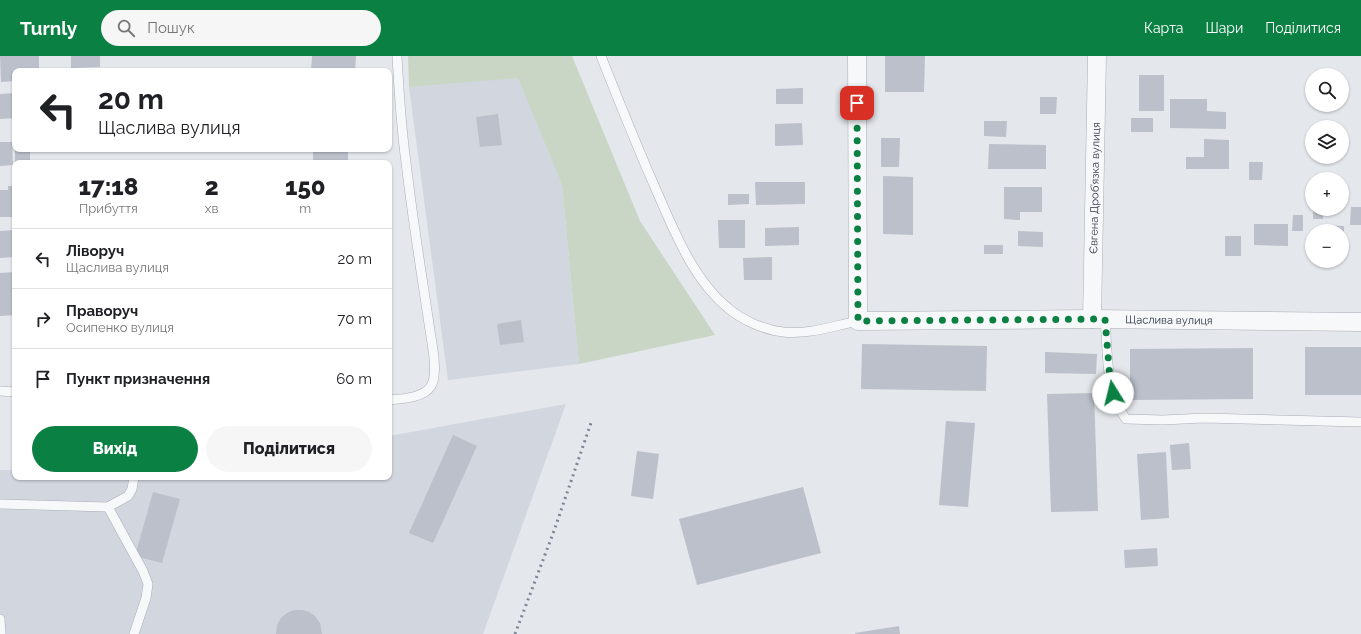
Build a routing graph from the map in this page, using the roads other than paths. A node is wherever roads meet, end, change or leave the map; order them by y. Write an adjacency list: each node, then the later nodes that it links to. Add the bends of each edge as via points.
1 (397, 56): 10 (lane, via 406,161 432,340 434,373 431,387 426,392)
2 (601, 56): 6 (lane, via 629,128 677,235 695,268 719,299 749,321 782,332 817,330)
3 (857, 56): 6 (street)
4 (1097, 56): 5 (street, Євгена Дроб’язка вулиця)
5 (1099, 319): 6 (street, Щаслива вулиця); 7 (street, Щаслива вулиця); 11 (lane, via 1113,393 1126,419)
6 (858, 321)
7 (1361, 322)
8 (0, 391): 9 (lane)
9 (12, 392)
10 (392, 400)
11 (1361, 422)
12 (134, 480): 14 (lane, via 128,496)
13 (0, 504): 14 (lane)
14 (108, 507): 17 (lane, via 148,584)
15 (0, 619): 16 (lane)
16 (0, 634)
17 (134, 634)

